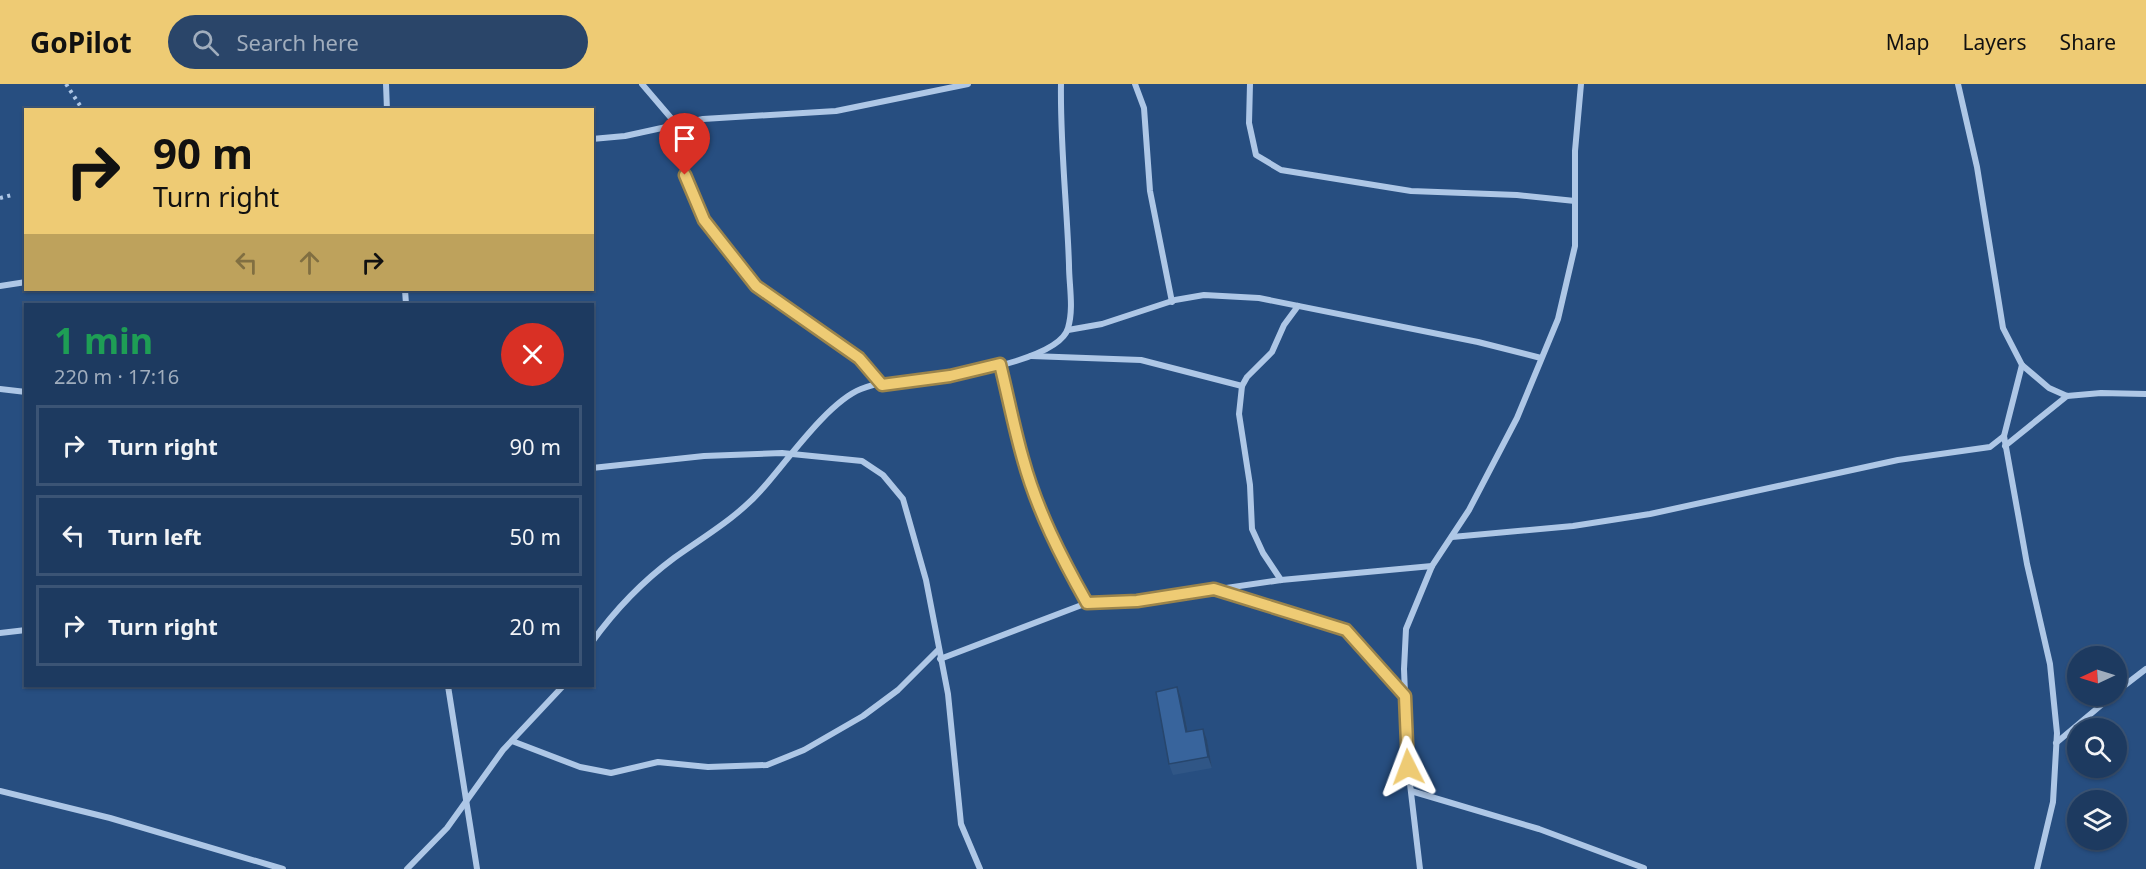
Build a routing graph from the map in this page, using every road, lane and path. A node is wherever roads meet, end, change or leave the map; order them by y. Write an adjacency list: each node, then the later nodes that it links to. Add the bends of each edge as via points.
1 (66, 84): 10 (path)
2 (386, 84): 11 (street)
3 (642, 84): 12 (street)
4 (968, 84): 12 (street, via 836,111 703,119)
5 (1061, 84): 22 (street, via 1060,140 1071,286)
6 (1135, 84): 20 (street, via 1144,108 1150,190)
7 (1250, 84): 17 (street, via 1249,123 1256,155 1281,171 1412,191)
8 (1581, 84): 17 (street)
9 (1958, 84): 26 (street, via 1977,167 2003,328)
10 (82, 108)
11 (387, 108)
12 (677, 125): 13 (street)
13 (668, 127): 14 (street); 27 (street, via 704,220 756,286 859,358)
14 (594, 139)
15 (12, 195): 16 (path)
16 (0, 198)
17 (1575, 201): 24 (street, via 1575,246 1558,319)
18 (24, 282): 19 (street)
19 (0, 286)
20 (1172, 302): 21 (street, via 1204,295 1259,298); 22 (street, via 1102,324)
21 (1298, 306): 24 (street); 28 (street, via 1272,352)
22 (1068, 330): 23 (street, via 1059,343)
23 (1027, 356): 25 (street); 28 (street, via 1141,360)
24 (1541, 358): 37 (street, via 1517,418)
25 (1000, 364): 27 (street, via 950,376); 41 (street, via 1034,494 1060,555)
26 (2022, 365): 32 (street, via 2049,388); 33 (street)
27 (882, 385): 35 (street, via 848,394)
28 (1242, 386): 39 (street, via 1239,414 1250,485 1252,530)
29 (0, 389): 30 (street)
30 (24, 392)
31 (2146, 394): 32 (street)
32 (2067, 396): 34 (street)
33 (2004, 436): 34 (street); 37 (street, via 1990,447 1965,453 1898,460 1650,514 1573,526)
34 (2006, 446): 54 (street, via 2050,664)
35 (791, 454): 36 (street, via 704,456); 44 (street, via 754,497 643,584); 45 (street, via 862,461 883,475 903,499 926,580)
36 (594, 468)
37 (1452, 537): 38 (street)
38 (1432, 566): 39 (street); 51 (street, via 1406,628)
39 (1281, 580): 40 (street)
40 (1214, 589): 41 (street, via 1137,601); 51 (street, via 1346,630)
41 (1087, 603): 46 (street)
42 (24, 630): 43 (street)
43 (0, 633)
44 (594, 639)
45 (938, 650): 46 (street); 53 (street, via 898,690 863,716 804,750 767,765 708,767 658,762 611,773 580,767)
46 (940, 659): 62 (street, via 948,694 961,824)
47 (2146, 669): 48 (street)
48 (2127, 684)
49 (448, 687): 57 (street)
50 (562, 687): 53 (street)
51 (1405, 696): 56 (street)
52 (2100, 706): 54 (street)
53 (512, 741): 57 (street)
54 (2056, 743): 64 (street, via 2054,802)
55 (0, 791): 59 (street, via 110,818)
56 (1411, 791): 58 (street, via 1539,829); 63 (street)
57 (467, 799): 60 (street, via 447,828); 61 (street)
58 (1644, 868)
59 (283, 869)
60 (407, 869)
61 (477, 869)
62 (980, 869)
63 (1420, 869)
64 (2037, 869)

